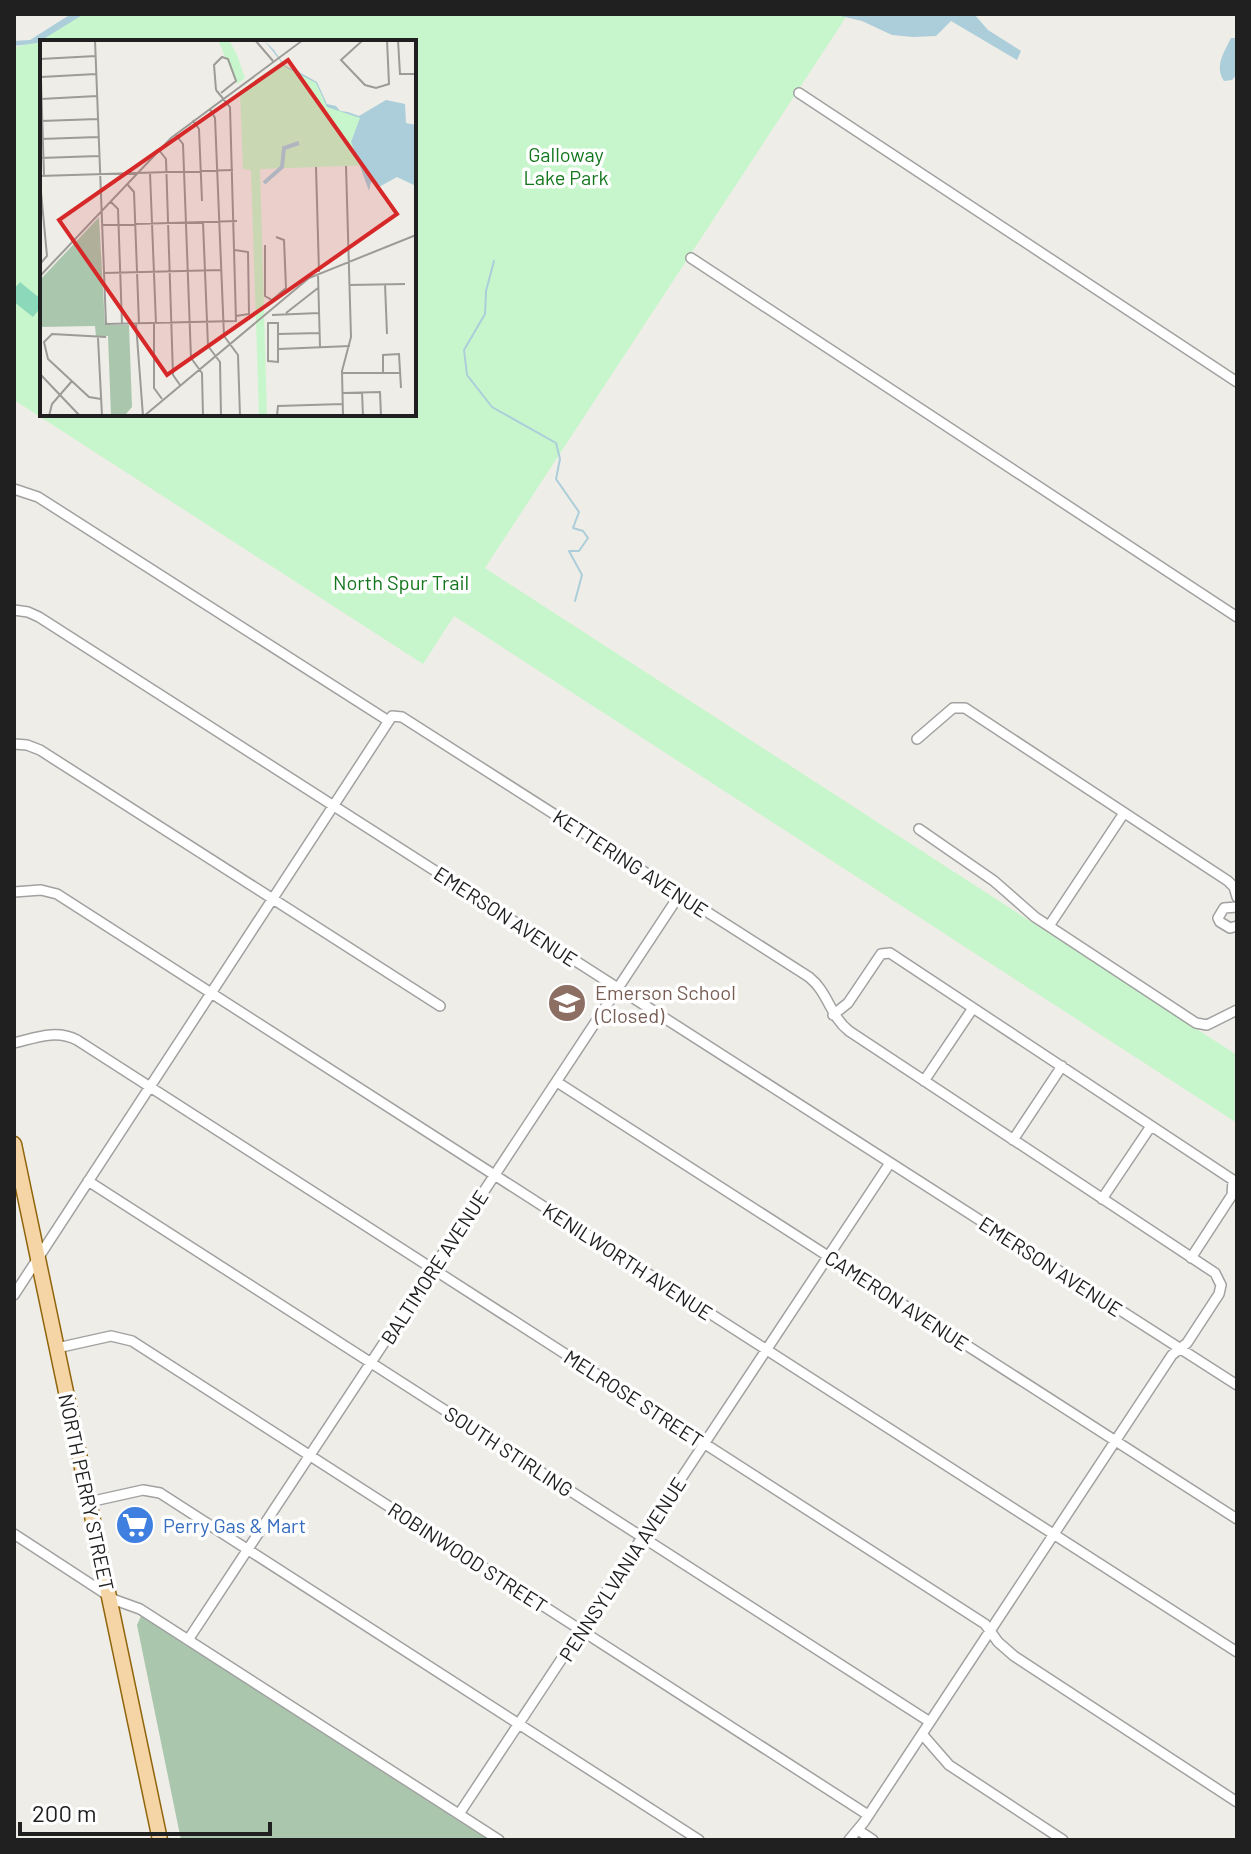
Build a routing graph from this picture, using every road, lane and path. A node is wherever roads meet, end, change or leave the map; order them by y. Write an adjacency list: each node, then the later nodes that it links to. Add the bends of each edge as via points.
1 (799, 93): 3 (street)
2 (691, 258): 6 (street)
3 (1237, 382)
4 (14, 489): 7 (street, KETTERING AVENUE, via 36,495)
5 (14, 610): 10 (street, EMERSON AVENUE, via 36,615)
6 (1237, 617)
7 (387, 720): 10 (street); 14 (street, KETTERING AVENUE, via 400,715)
8 (917, 739): 11 (street, via 961,707)
9 (14, 744): 16 (street, via 40,750)
10 (332, 805): 16 (street); 20 (street, EMERSON AVENUE)
11 (1124, 813): 15 (street, via 1230,883); 18 (street)
12 (919, 829): 18 (street)
13 (14, 892): 21 (street, KENILWORTH AVENUE, via 55,893)
14 (680, 894): 20 (street, BALTIMORE AVENUE); 25 (street, KETTERING AVENUE, via 813,980)
15 (1237, 897)
16 (271, 898): 21 (street); 22 (street)
17 (1237, 907): 19 (street, via 1224,908 1218,918 1228,927)
18 (1049, 926): 24 (street, via 1198,1025)
19 (1237, 926)
20 (618, 989): 29 (street, BALTIMORE AVENUE); 34 (street, EMERSON AVENUE)
21 (210, 993): 30 (street); 35 (street, KENILWORTH AVENUE)
22 (440, 1006)
23 (973, 1008): 25 (street, via 886,952); 27 (street); 28 (street)
24 (1237, 1010)
25 (833, 1015): 28 (street, KETTERING AVENUE)
26 (14, 1043): 30 (street, MELROSE STREET, via 67,1035)
27 (1062, 1066): 31 (street); 32 (street)
28 (924, 1081): 32 (street, KETTERING AVENUE)
29 (557, 1082): 35 (street, BALTIMORE AVENUE); 38 (street, CAMERON AVENUE)
30 (149, 1087): 36 (street); 41 (street, MELROSE STREET)
31 (1151, 1126): 37 (street); 40 (street, via 1233,1180 1232,1195)
32 (1013, 1140): 37 (street, KETTERING AVENUE)
33 (14, 1144): 39 (main road, NORTH PERRY STREET)
34 (890, 1163): 38 (street, PENNSYLVANIA AVENUE); 44 (street, EMERSON AVENUE)
35 (495, 1176): 41 (street, BALTIMORE AVENUE); 45 (street, KENILWORTH AVENUE)
36 (88, 1181): 39 (street); 46 (street, SOUTH STIRLING)
37 (1102, 1199): 40 (street, KETTERING AVENUE)
38 (828, 1256): 45 (street, PENNSYLVANIA AVENUE); 48 (street, CAMERON AVENUE)
39 (38, 1258): 42 (street); 43 (main road, NORTH PERRY STREET)
40 (1191, 1258): 44 (street, KETTERING AVENUE, via 1221,1282 1219,1294)
41 (433, 1269): 46 (street, BALTIMORE AVENUE); 49 (street, MELROSE STREET)
42 (14, 1295)
43 (57, 1348): 50 (street, ROBINWOOD STREET, via 107,1337 128,1339); 51 (main road, NORTH PERRY STREET)
44 (1180, 1349): 47 (street, EMERSON AVENUE); 48 (street)
45 (766, 1350): 49 (street, PENNSYLVANIA AVENUE); 54 (street, KENILWORTH AVENUE)
46 (371, 1362): 50 (street, BALTIMORE AVENUE); 55 (street, SOUTH STIRLING)
47 (1237, 1385)
48 (1116, 1441): 52 (street, CAMERON AVENUE); 54 (street)
49 (705, 1443): 55 (street, PENNSYLVANIA AVENUE); 59 (street, MELROSE STREET)
50 (310, 1456): 56 (street, BALTIMORE AVENUE); 58 (street, ROBINWOOD STREET)
51 (89, 1502): 56 (street, via 155,1492); 57 (main road, NORTH PERRY STREET)
52 (1237, 1519)
53 (14, 1534): 57 (street)
54 (1054, 1535): 59 (street); 61 (street, KENILWORTH AVENUE)
55 (643, 1537): 58 (street, PENNSYLVANIA AVENUE); 62 (street, SOUTH STIRLING)
56 (248, 1550): 60 (street, BALTIMORE AVENUE); 63 (street)
57 (109, 1596): 60 (street, via 137,1607); 69 (main road, NORTH PERRY STREET)
58 (581, 1630): 63 (street, PENNSYLVANIA AVENUE); 67 (street, ROBINWOOD STREET)
59 (990, 1631): 62 (street); 65 (street, MELROSE STREET, via 1014,1656)
60 (188, 1640): 66 (street)
61 (1237, 1652)
62 (930, 1722): 64 (street)
63 (519, 1724): 66 (street, PENNSYLVANIA AVENUE); 71 (street)
64 (922, 1734): 67 (street); 73 (street, via 949,1765)
65 (1237, 1802)
66 (459, 1814): 70 (street)
67 (868, 1815): 68 (street)
68 (855, 1836): 72 (street)
69 (160, 1840)
70 (499, 1840)
71 (699, 1840)
72 (873, 1840)
73 (1063, 1840)

